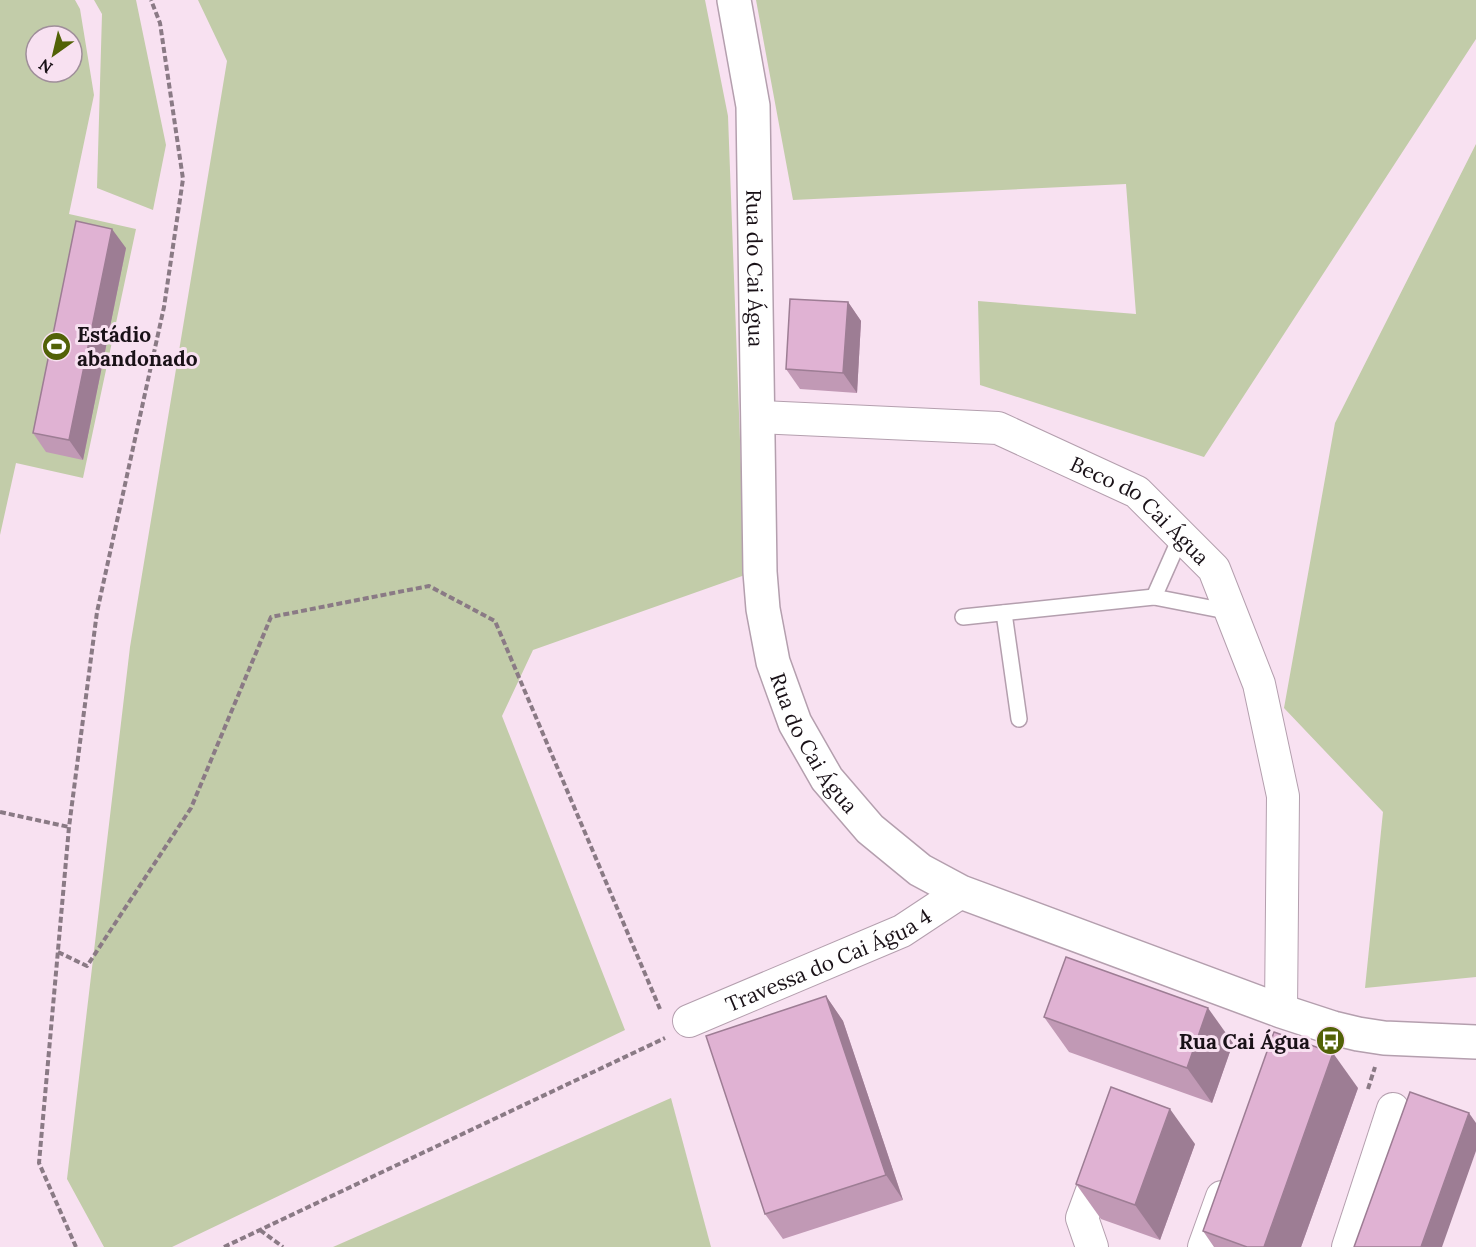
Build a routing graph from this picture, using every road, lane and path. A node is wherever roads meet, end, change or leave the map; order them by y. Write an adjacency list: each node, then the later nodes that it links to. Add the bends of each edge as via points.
1 (151, 0): 11 (path, via 160,23 183,179 164,307 96,612)
2 (734, 0): 3 (street, Rua do Cai Água, via 753,106)
3 (759, 417): 4 (street, Beco do Cai Água, via 998,428 1137,492); 12 (street, Rua do Cai Água, via 763,609 773,662 795,723 827,779 870,829 920,870)
4 (1181, 536): 5 (lane); 6 (street, Beco do Cai Água, via 1214,568)
5 (1154, 597): 6 (lane); 7 (lane)
6 (1231, 612): 14 (street, Beco do Cai Água, via 1259,684 1283,796)
7 (1005, 613): 8 (lane); 9 (lane)
8 (963, 617)
9 (1019, 719)
10 (0, 812): 11 (path)
11 (69, 827): 13 (path)
12 (962, 892): 14 (street, Rua do Cai Água); 15 (street, Travessa do Cai Água 4, via 902,931)
13 (58, 952): 15 (path, via 87,966 192,808 271,617 429,586 495,621); 21 (path, via 39,1163)
14 (1281, 1011): 16 (street, Rua do Cai Água, via 1333,1028 1384,1038)
15 (675, 1017): 20 (path, via 671,1035)
16 (1476, 1042)
17 (1393, 1109): 26 (street)
18 (1114, 1133): 24 (street, via 1082,1218)
19 (1231, 1171): 25 (street)
20 (260, 1230): 22 (path); 23 (path)
21 (76, 1247)
22 (224, 1247)
23 (283, 1247)
24 (1092, 1247)
25 (1204, 1247)
26 (1348, 1247)

